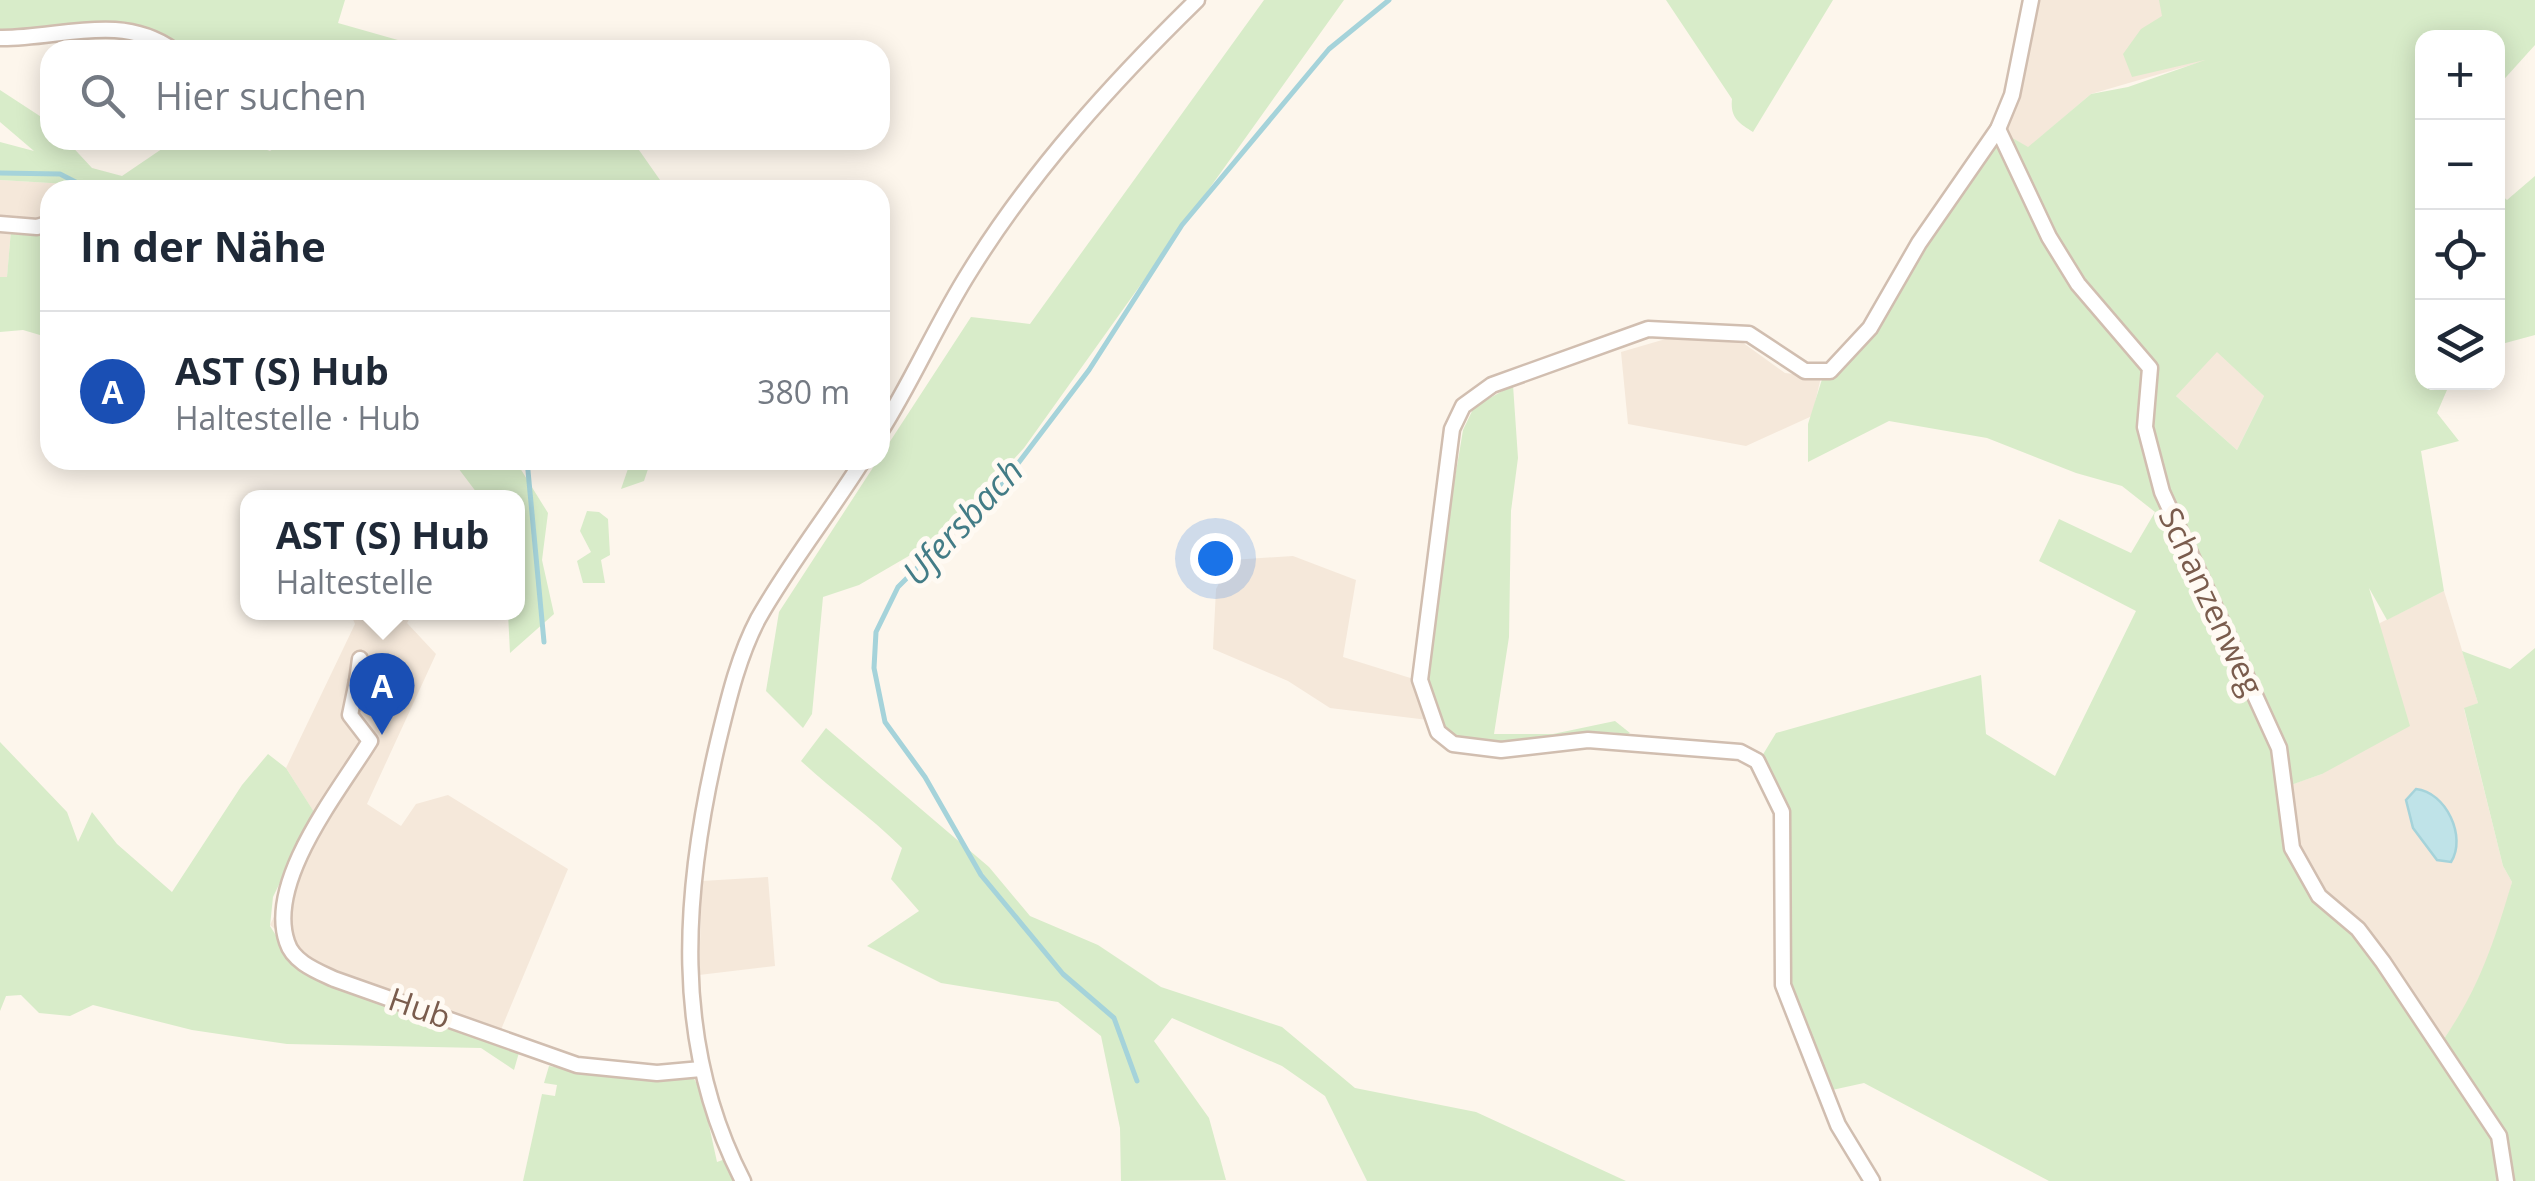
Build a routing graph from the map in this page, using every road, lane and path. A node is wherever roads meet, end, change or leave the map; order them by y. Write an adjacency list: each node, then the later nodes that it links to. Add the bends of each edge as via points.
1 (1197, 0): 8 (street, via 1134,61 1021,194 968,273)
2 (2031, 0): 5 (street, via 2012,95)
3 (0, 38): 4 (street, via 107,27)
4 (153, 40)
5 (1998, 129): 15 (street, via 1870,328 1830,371 1806,371 1749,334 1648,329 1492,385 1463,406 1452,429 1420,680 1438,732 1453,744 1501,750 1627,741 1740,752 1757,761 1782,812 1784,986 1838,1125); 16 (street, Schanzenweg, via 2078,284 2150,368 2145,427 2162,492 2279,748 2292,848 2319,896 2358,929 2383,962 2499,1136)
6 (0, 224): 7 (street)
7 (40, 226)
8 (890, 414)
9 (856, 470): 13 (street, via 756,622 730,691 688,914)
10 (360, 659): 11 (street)
11 (358, 681): 12 (street); 13 (street, Hub, via 350,715 370,741 322,812 282,900 287,945 306,966 577,1065)
12 (399, 684)
13 (701, 1070): 14 (street)
14 (744, 1181)
15 (1872, 1181)
16 (2506, 1181)

